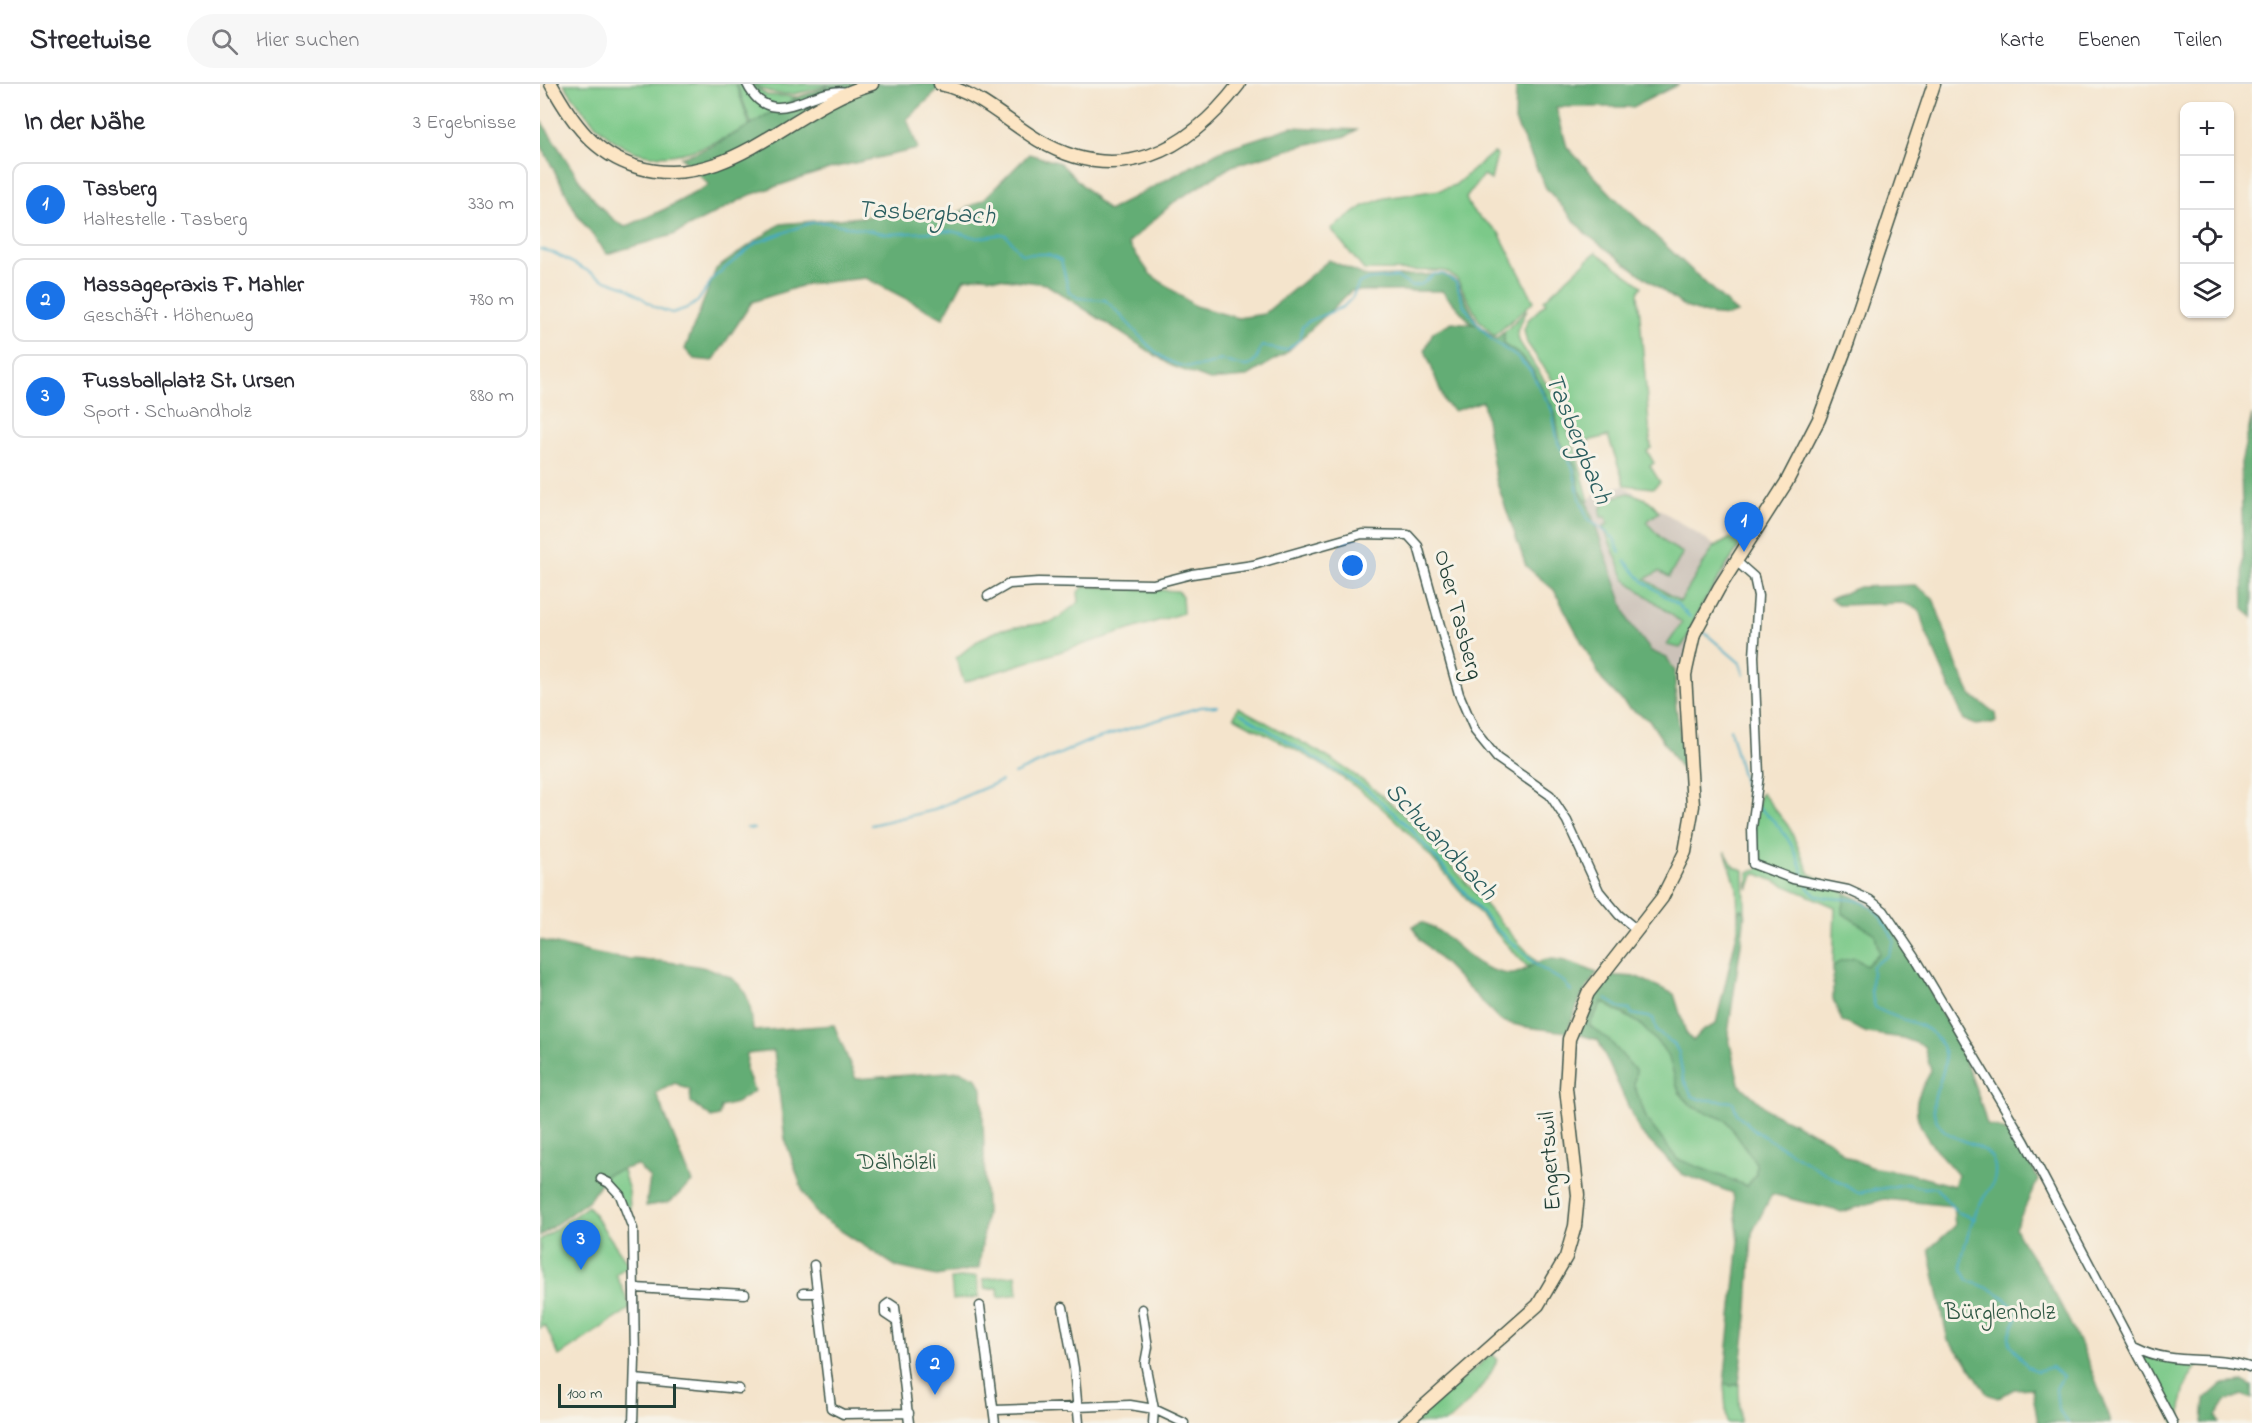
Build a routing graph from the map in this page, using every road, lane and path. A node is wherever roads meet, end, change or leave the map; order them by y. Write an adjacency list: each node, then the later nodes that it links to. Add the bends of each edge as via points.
1 (551, 84): 7 (main road, via 572,121 599,148 634,166 670,172 721,163)
2 (747, 84): 7 (street, via 758,99 771,105 797,104 831,91)
3 (872, 84): 7 (main road)
4 (940, 84): 5 (main road, via 977,98 1058,150 1113,162 1147,157 1185,139 1212,118)
5 (1239, 84)
6 (1934, 84): 8 (main road, Engertswil, via 1819,419 1786,483)
7 (847, 93)
8 (1736, 561): 10 (main road, Engertswil, via 1702,616 1687,660 1685,693 1693,806 1688,842 1671,882); 21 (street, via 1754,577 1758,596 1754,656 1759,775 1750,866 1848,890 1884,911 2025,1142)
9 (988, 596): 10 (street, Ober Tasberg, via 1009,585 1035,582 1153,584 1253,565 1362,534 1408,535 1418,546 1459,694 1475,731 1497,758 1550,795 1599,891)
10 (1637, 930): 35 (main road, Engertswil, via 1600,975 1580,1008 1569,1039 1566,1088 1578,1195 1566,1257 1538,1305)
11 (601, 1179): 13 (street, via 617,1191 632,1222)
12 (814, 1265): 15 (street)
13 (635, 1288): 16 (street); 23 (street)
14 (803, 1293): 15 (street)
15 (817, 1293): 28 (street, via 831,1408 843,1414)
16 (745, 1294)
17 (981, 1306): 27 (street)
18 (1063, 1307): 25 (street)
19 (1142, 1309): 26 (street, via 1148,1347 1145,1363)
20 (897, 1322): 28 (street)
21 (2134, 1347): 22 (street, via 2158,1358 2223,1361); 36 (street)
22 (2252, 1368)
23 (635, 1379): 24 (street); 29 (street)
24 (739, 1389)
25 (1079, 1406): 26 (street, via 1130,1405); 27 (street); 32 (street)
26 (1154, 1409): 33 (street); 34 (street)
27 (995, 1410): 31 (street)
28 (909, 1413): 30 (street)
29 (633, 1423)
30 (909, 1423)
31 (995, 1423)
32 (1079, 1423)
33 (1153, 1423)
34 (1184, 1423)
35 (1405, 1423)
36 (2173, 1423)

